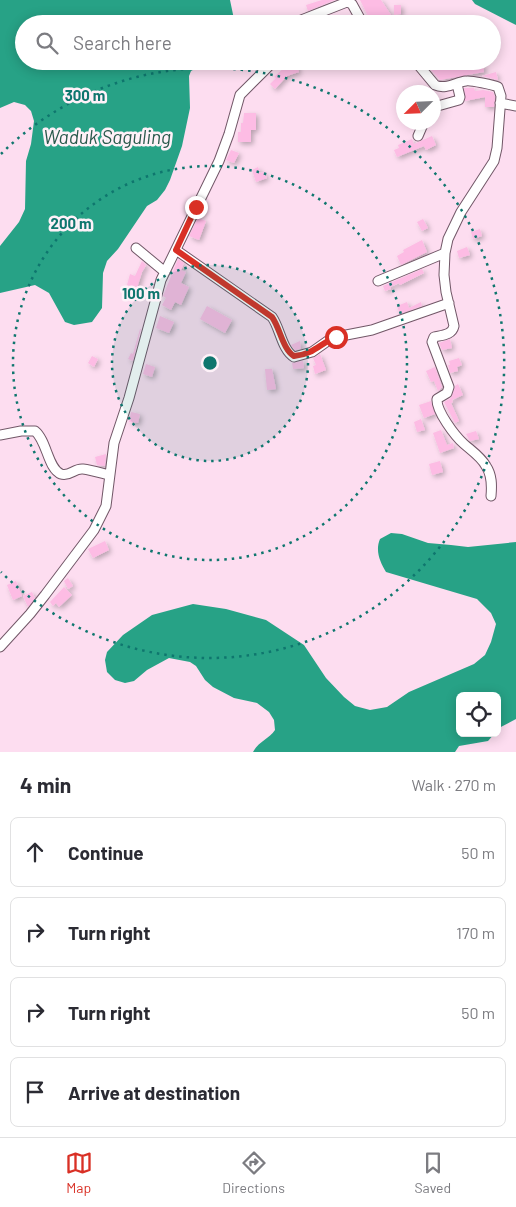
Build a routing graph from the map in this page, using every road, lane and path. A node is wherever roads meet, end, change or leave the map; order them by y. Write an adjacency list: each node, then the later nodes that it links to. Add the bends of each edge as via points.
1 (314, 15): 2 (street, via 347,2 352,4)
2 (358, 15)
3 (265, 70): 12 (street, via 240,95 219,161)
4 (423, 70): 5 (street, via 436,85)
5 (456, 84): 6 (street, via 468,80 494,85 500,90); 7 (street, via 459,100)
6 (500, 103): 8 (street); 13 (street, via 498,148 494,161 461,212)
7 (441, 105)
8 (516, 106)
9 (421, 130): 10 (street)
10 (418, 136)
11 (136, 248): 14 (street)
12 (176, 250): 14 (street); 16 (street, via 272,317 289,354 294,356 312,352 336,337 388,325)
13 (445, 253): 15 (street); 16 (street, via 444,275)
14 (165, 272): 18 (street, via 114,443)
15 (378, 281)
16 (449, 303): 19 (street, via 453,329 432,339 449,387 437,402 457,436 486,465 492,484)
17 (0, 435): 18 (street, via 34,431 42,439 54,468 61,474 82,469)
18 (110, 475): 20 (street, via 106,506 94,530 30,614)
19 (491, 496)
20 (0, 647)

